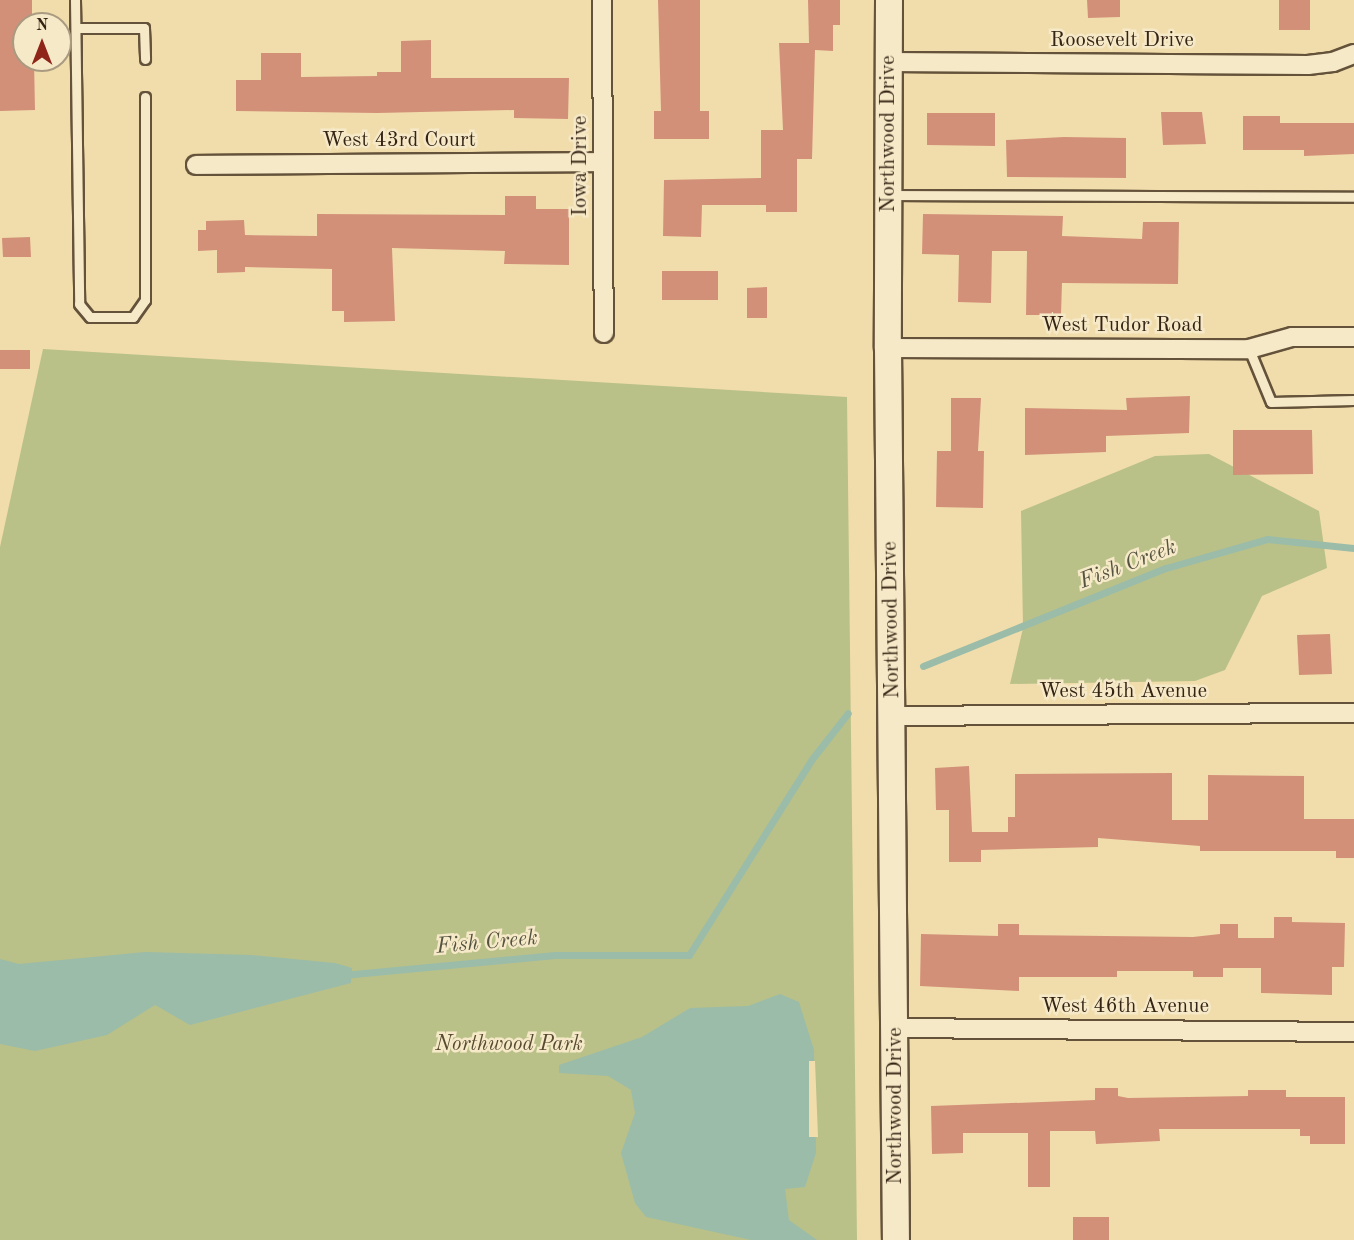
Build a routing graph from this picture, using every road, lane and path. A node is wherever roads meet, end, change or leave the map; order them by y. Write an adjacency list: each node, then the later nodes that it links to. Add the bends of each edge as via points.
1 (75, 0): 4 (lane)
2 (602, 0): 9 (street, Iowa Drive)
3 (889, 0): 7 (street, Northwood Drive)
4 (76, 28): 6 (lane, via 144,28); 8 (lane, via 79,304 90,317 133,317 146,300)
5 (1354, 54): 7 (street, Roosevelt Drive, via 1333,62 1308,64)
6 (145, 59)
7 (889, 62): 11 (street, Northwood Drive)
8 (145, 97)
9 (603, 162): 10 (street, West 43rd Court); 13 (street, Iowa Drive)
10 (196, 165)
11 (888, 195): 12 (lane); 15 (street, Northwood Drive)
12 (1354, 197)
13 (604, 333)
14 (1354, 337): 16 (street, West Tudor Road, via 1292,337)
15 (888, 348): 16 (street, West Tudor Road); 19 (street, Northwood Drive)
16 (1249, 349): 17 (lane, via 1271,402)
17 (1354, 400)
18 (1354, 713): 19 (street, West 45th Avenue)
19 (893, 716): 20 (street, Northwood Drive)
20 (895, 1028): 21 (street, West 46th Avenue); 22 (street, Northwood Drive)
21 (1354, 1032)
22 (896, 1240)

